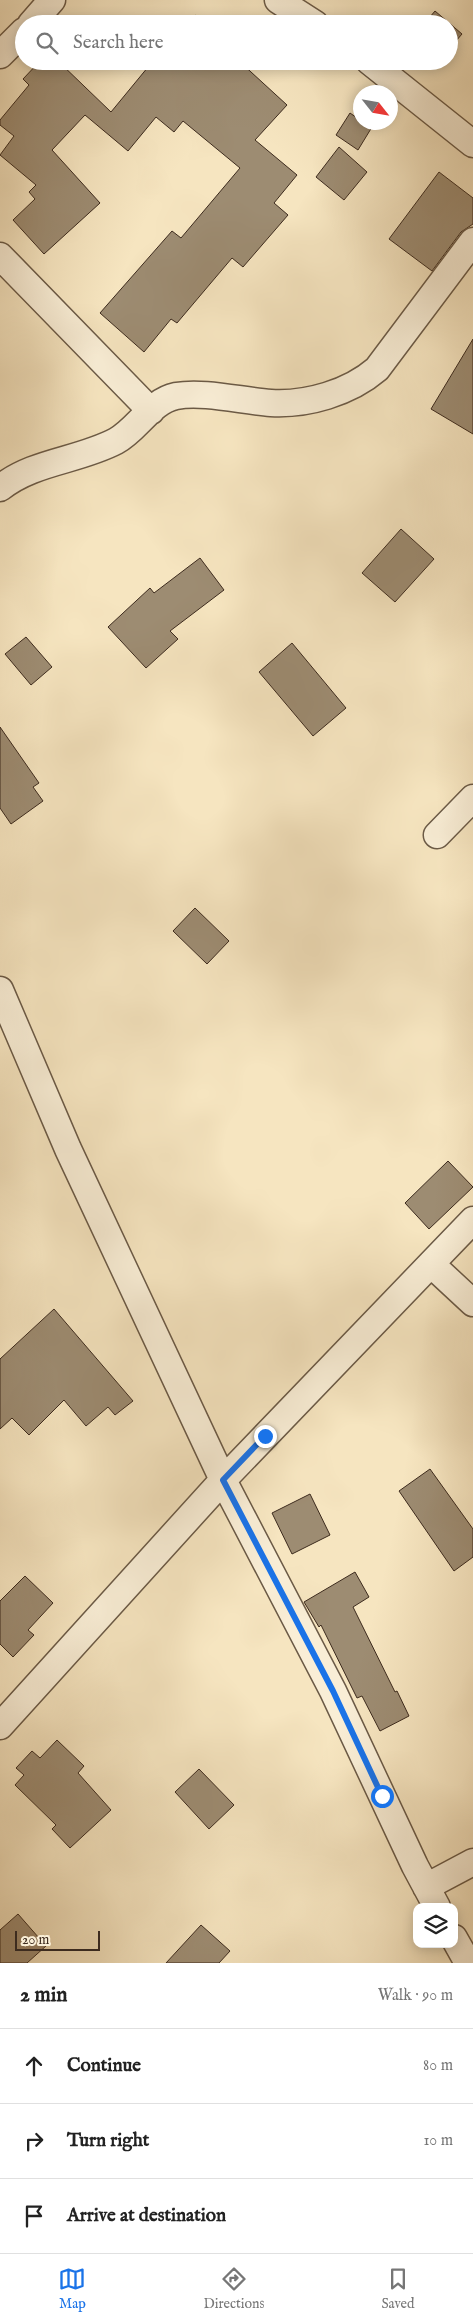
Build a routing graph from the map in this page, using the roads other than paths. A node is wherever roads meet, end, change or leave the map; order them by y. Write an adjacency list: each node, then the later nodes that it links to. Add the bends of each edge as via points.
1 (52, 0): 3 (street)
2 (278, 0): 4 (street)
3 (38, 15)
4 (301, 15)
5 (15, 40): 6 (street)
6 (0, 55)
7 (379, 70): 8 (street)
8 (473, 144)
9 (473, 241): 11 (street, via 377,369 362,382 315,400 272,403 231,396 177,396 164,400)
10 (0, 256): 11 (street)
11 (151, 412): 12 (street, via 117,440 88,453 44,464)
12 (0, 488)
13 (473, 798): 14 (street)
14 (437, 835)
15 (0, 990): 19 (street, via 68,1149)
16 (473, 1220): 17 (street)
17 (431, 1264): 18 (street); 19 (street)
18 (473, 1303)
19 (223, 1480): 20 (street); 22 (street, via 333,1691)
20 (0, 1726)
21 (473, 1862): 22 (street)
22 (432, 1897)
23 (458, 1945): 24 (street)
24 (468, 1963)

